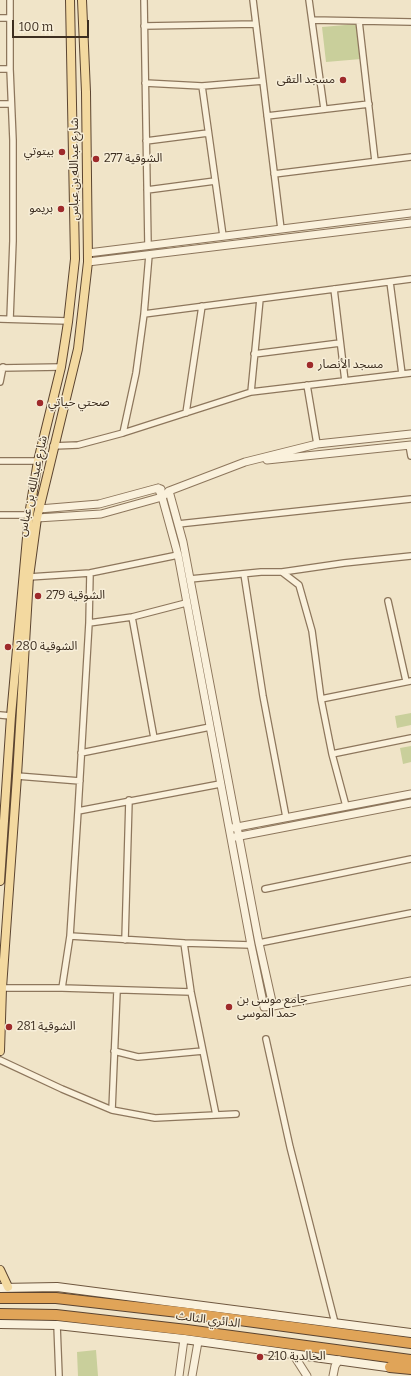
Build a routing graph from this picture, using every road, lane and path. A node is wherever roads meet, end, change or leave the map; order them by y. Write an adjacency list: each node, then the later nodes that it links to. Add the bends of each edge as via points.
1 (10, 0): 8 (street)
2 (70, 0): 47 (main road, شارع عبدالله بن عباس, via 75,259)
3 (82, 0): 36 (main road, شارع عبدالله بن عباس)
4 (144, 0): 13 (street)
5 (253, 0): 12 (street)
6 (309, 0): 9 (street)
7 (0, 18): 8 (street)
8 (10, 18): 15 (street)
9 (312, 20): 10 (street); 22 (street)
10 (359, 21): 11 (street); 21 (street)
11 (411, 22)
12 (256, 24): 13 (street); 16 (street)
13 (144, 26): 17 (street)
14 (0, 69): 15 (street)
15 (10, 69): 20 (street)
16 (263, 80): 18 (street); 23 (street)
17 (145, 83): 18 (street); 25 (street)
18 (202, 86): 24 (street)
19 (0, 104): 20 (street)
20 (11, 104): 46 (street, via 13,241)
21 (369, 104): 22 (street); 27 (street)
22 (324, 110): 23 (street)
23 (267, 116): 28 (street)
24 (208, 133): 25 (street); 29 (street)
25 (146, 141): 30 (street)
26 (411, 157): 27 (street)
27 (376, 161): 28 (street)
28 (274, 174): 33 (street)
29 (215, 181): 30 (street); 34 (street)
30 (147, 190): 35 (street)
31 (411, 213): 33 (street)
32 (411, 223): 37 (street)
33 (281, 229): 34 (street)
34 (223, 236): 35 (street)
35 (148, 245): 36 (street)
36 (88, 252): 38 (main road, شارع عبدالله بن عباس)
37 (149, 255): 38 (street); 44 (street)
38 (88, 262): 63 (main road, شارع عبدالله بن عباس, via 78,349)
39 (411, 279): 40 (street)
40 (390, 282): 41 (street); 53 (street)
41 (334, 289): 42 (street); 48 (street)
42 (260, 298): 43 (street); 49 (street)
43 (202, 306): 44 (street); 58 (street)
44 (144, 314): 59 (street, via 136,373)
45 (0, 319): 46 (street)
46 (10, 319): 47 (street)
47 (68, 321): 51 (main road, شارع عبدالله بن عباس)
48 (340, 343): 49 (street); 54 (street)
49 (254, 354): 57 (street)
50 (2, 367): 51 (street); 55 (street)
51 (61, 368): 66 (main road, شارع عبدالله بن عباس)
52 (411, 373): 53 (street)
53 (402, 374): 54 (street)
54 (345, 381): 56 (street)
55 (0, 382)
56 (307, 385): 57 (street); 61 (street)
57 (251, 392): 58 (street)
58 (186, 413): 59 (street)
59 (123, 433): 63 (street, via 78,445)
60 (411, 434): 61 (street)
61 (317, 444): 67 (street)
62 (410, 445): 64 (street); 67 (street)
63 (53, 446): 72 (main road, شارع عبدالله بن عباس)
64 (411, 456)
65 (0, 461): 66 (street)
66 (38, 461): 74 (main road, شارع عبدالله بن عباس)
67 (245, 462): 69 (street)
68 (158, 488): 69 (street); 70 (street); 72 (street, via 99,504)
69 (169, 491): 70 (street); 75 (street)
70 (162, 497): 74 (street, via 101,514); 76 (street)
71 (411, 499): 75 (street)
72 (39, 509): 74 (main road, شارع عبدالله بن عباس)
73 (0, 515): 74 (street)
74 (33, 517): 81 (main road, شارع عبدالله بن عباس); 90 (main road, شارع عبدالله بن عباس)
75 (178, 524): 82 (street)
76 (178, 555): 79 (street); 84 (street)
77 (411, 556): 78 (street)
78 (282, 572): 80 (street); 88 (street, via 299,585 312,630)
79 (90, 573): 81 (street); 86 (street)
80 (244, 574): 82 (street); 105 (street)
81 (29, 577): 97 (main road, شارع عبدالله بن عباس)
82 (190, 579): 106 (street)
83 (388, 601): 87 (street)
84 (186, 603): 85 (street); 91 (street)
85 (132, 617): 86 (street); 92 (street)
86 (90, 623): 94 (street)
87 (409, 681): 88 (street)
88 (321, 699): 95 (street)
89 (0, 715): 90 (street)
90 (11, 716): 96 (main road, شارع عبدالله بن عباس)
91 (210, 727): 92 (street); 99 (street)
92 (154, 738): 94 (street)
93 (411, 738): 95 (street)
94 (81, 753): 98 (street)
95 (332, 754): 103 (street)
96 (4, 767): 110 (main road, شارع عبدالله بن عباس)
97 (17, 776): 98 (street); 121 (main road, شارع عبدالله بن عباس)
98 (80, 781): 104 (street)
99 (220, 784): 101 (street); 107 (street)
100 (411, 794): 103 (street)
101 (129, 800): 104 (street); 116 (street)
102 (411, 803): 108 (street)
103 (346, 806): 105 (street)
104 (78, 811): 115 (street)
105 (286, 818): 106 (street)
106 (237, 827): 107 (street); 108 (street)
107 (229, 829): 109 (street)
108 (239, 836): 109 (street); 118 (street)
109 (231, 838): 119 (street)
110 (1, 845): 112 (main road, شارع عبدالله بن عباس)
111 (411, 859): 113 (street)
112 (0, 881)
113 (266, 889)
114 (411, 913): 118 (street)
115 (70, 936): 116 (street); 122 (street)
116 (125, 940): 117 (street)
117 (184, 943): 119 (street); 124 (street)
118 (259, 943): 125 (street)
119 (251, 945): 125 (street, via 264,1007)
120 (411, 981): 125 (street)
121 (2, 988): 122 (street); 127 (main road, شارع عبدالله بن عباس)
122 (62, 988): 123 (street)
123 (118, 990): 124 (street); 128 (street)
124 (191, 992): 129 (street)
125 (273, 1006)
126 (266, 1039): 138 (street, via 290,1147)
127 (0, 1051)
128 (114, 1051): 129 (street, via 138,1057); 131 (street)
129 (203, 1052): 133 (street)
130 (0, 1060): 131 (street)
131 (112, 1110): 133 (street, via 155,1118)
132 (236, 1114): 133 (street)
133 (216, 1115)
134 (0, 1270): 135 (main road)
135 (4, 1288): 138 (main road, via 57,1287)
136 (0, 1298): 144 (highway, الدائري الثالث, via 56,1298)
137 (0, 1314): 147 (highway, الدائري الثالث, via 56,1315)
138 (335, 1323): 141 (main road)
139 (0, 1324): 140 (main road)
140 (57, 1324): 142 (main road); 150 (street)
141 (411, 1333)
142 (184, 1339): 143 (main road); 151 (street)
143 (198, 1342): 145 (main road); 152 (street)
144 (411, 1343)
145 (293, 1354): 146 (main road); 153 (street)
146 (339, 1360): 148 (main road); 154 (street)
147 (411, 1360)
148 (390, 1367): 149 (highway)
149 (411, 1370)
150 (59, 1376)
151 (179, 1376)
152 (192, 1376)
153 (307, 1376)
154 (333, 1376)

